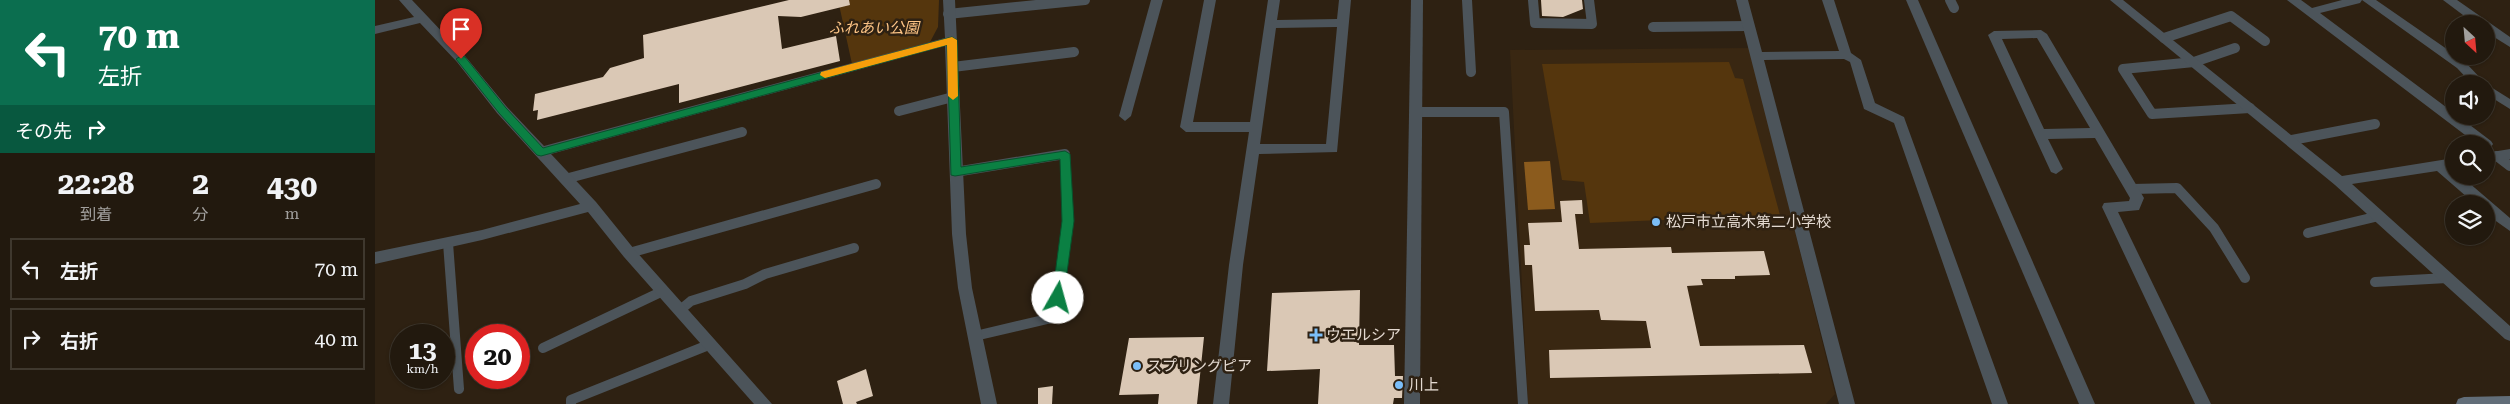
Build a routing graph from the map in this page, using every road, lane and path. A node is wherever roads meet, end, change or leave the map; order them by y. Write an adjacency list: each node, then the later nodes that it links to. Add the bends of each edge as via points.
1 (405, 0): 22 (street)
2 (1085, 0): 19 (lane)
3 (1157, 0): 47 (street)
4 (1210, 0): 49 (street, via 1186,127)
5 (1274, 0): 24 (street)
6 (1345, 0): 23 (street)
7 (1417, 0): 46 (street)
8 (1467, 0): 39 (lane)
9 (1533, 0): 10 (lane, via 1535,23 1592,24)
10 (1589, 0)
11 (1742, 0): 25 (street)
12 (1828, 0): 35 (street)
13 (1912, 0): 94 (street)
14 (2116, 0): 29 (street)
15 (2293, 0): 20 (street)
16 (2356, 0): 20 (street)
17 (2368, 0): 40 (street)
18 (2449, 0): 21 (street)
19 (949, 7): 30 (street)
20 (2310, 12): 53 (street)
21 (2470, 15)
22 (421, 19): 27 (street); 56 (street, via 461,59)
23 (1343, 23): 24 (street); 55 (street, via 1332,149)
24 (1272, 24): 49 (street)
25 (1749, 26): 26 (lane); 36 (street)
26 (1653, 27)
27 (375, 30)
28 (2495, 32): 32 (street)
29 (2164, 38): 31 (lane, via 2231,16); 37 (street)
30 (952, 40): 38 (street); 56 (street)
31 (2265, 41)
32 (2510, 43)
33 (2235, 48): 37 (lane)
34 (1074, 52): 38 (lane)
35 (1846, 55): 36 (street); 93 (street, via 1855,60 1869,106 1899,120)
36 (1757, 56): 92 (street)
37 (2195, 62): 44 (street); 44 (lane, via 2123,69 2152,114)
38 (953, 68): 42 (street)
39 (1471, 72)
40 (2472, 75)
41 (2495, 94): 43 (street)
42 (953, 98): 45 (lane); 60 (street)
43 (2510, 105)
44 (2250, 108): 54 (street)
45 (899, 111)
46 (1415, 112): 90 (street); 91 (lane, via 1505,112)
47 (1125, 116)
48 (2375, 124): 54 (lane)
49 (1255, 127): 55 (street)
50 (742, 132): 61 (lane)
51 (2099, 133): 52 (street); 52 (street, via 2041,34 1994,35); 64 (street)
52 (2040, 134): 59 (street)
53 (2474, 135)
54 (2292, 140): 62 (street)
55 (1252, 149): 89 (street)
56 (541, 152): 61 (street)
57 (2445, 164): 58 (street)
58 (2439, 165): 62 (street); 65 (street)
59 (2056, 169)
60 (955, 172): 81 (street, via 963,270); 81 (lane, via 1065,154 1068,221 1056,318)
61 (565, 179): 66 (street)
62 (2341, 181): 68 (street)
63 (876, 184): 73 (lane)
64 (2132, 188): 75 (lane, via 2177,188 2214,228); 95 (street, via 2137,198 2135,206 2109,207)
65 (2474, 195)
66 (591, 206): 71 (street); 73 (street)
67 (2495, 213): 69 (street)
68 (2379, 216): 70 (lane); 76 (street)
69 (2510, 226)
70 (2308, 233)
71 (448, 243): 74 (street); 84 (lane)
72 (854, 248): 79 (lane, via 765,274 745,284 691,301)
73 (629, 253): 78 (street)
74 (375, 258)
75 (2245, 278)
76 (2447, 278): 77 (lane); 80 (street)
77 (2375, 282)
78 (663, 291): 79 (street); 83 (lane)
79 (680, 310): 82 (street)
80 (2510, 335)
81 (975, 336): 88 (street)
82 (711, 344): 86 (lane, via 571,400); 87 (street)
83 (543, 348)
84 (459, 389)
85 (2510, 403): 96 (main road)
86 (571, 404)
87 (764, 404)
88 (989, 404)
89 (1221, 404)
90 (1412, 404)
91 (1523, 404)
92 (1847, 404)
93 (2000, 404)
94 (2087, 404)
95 (2203, 404)
96 (2464, 404)

